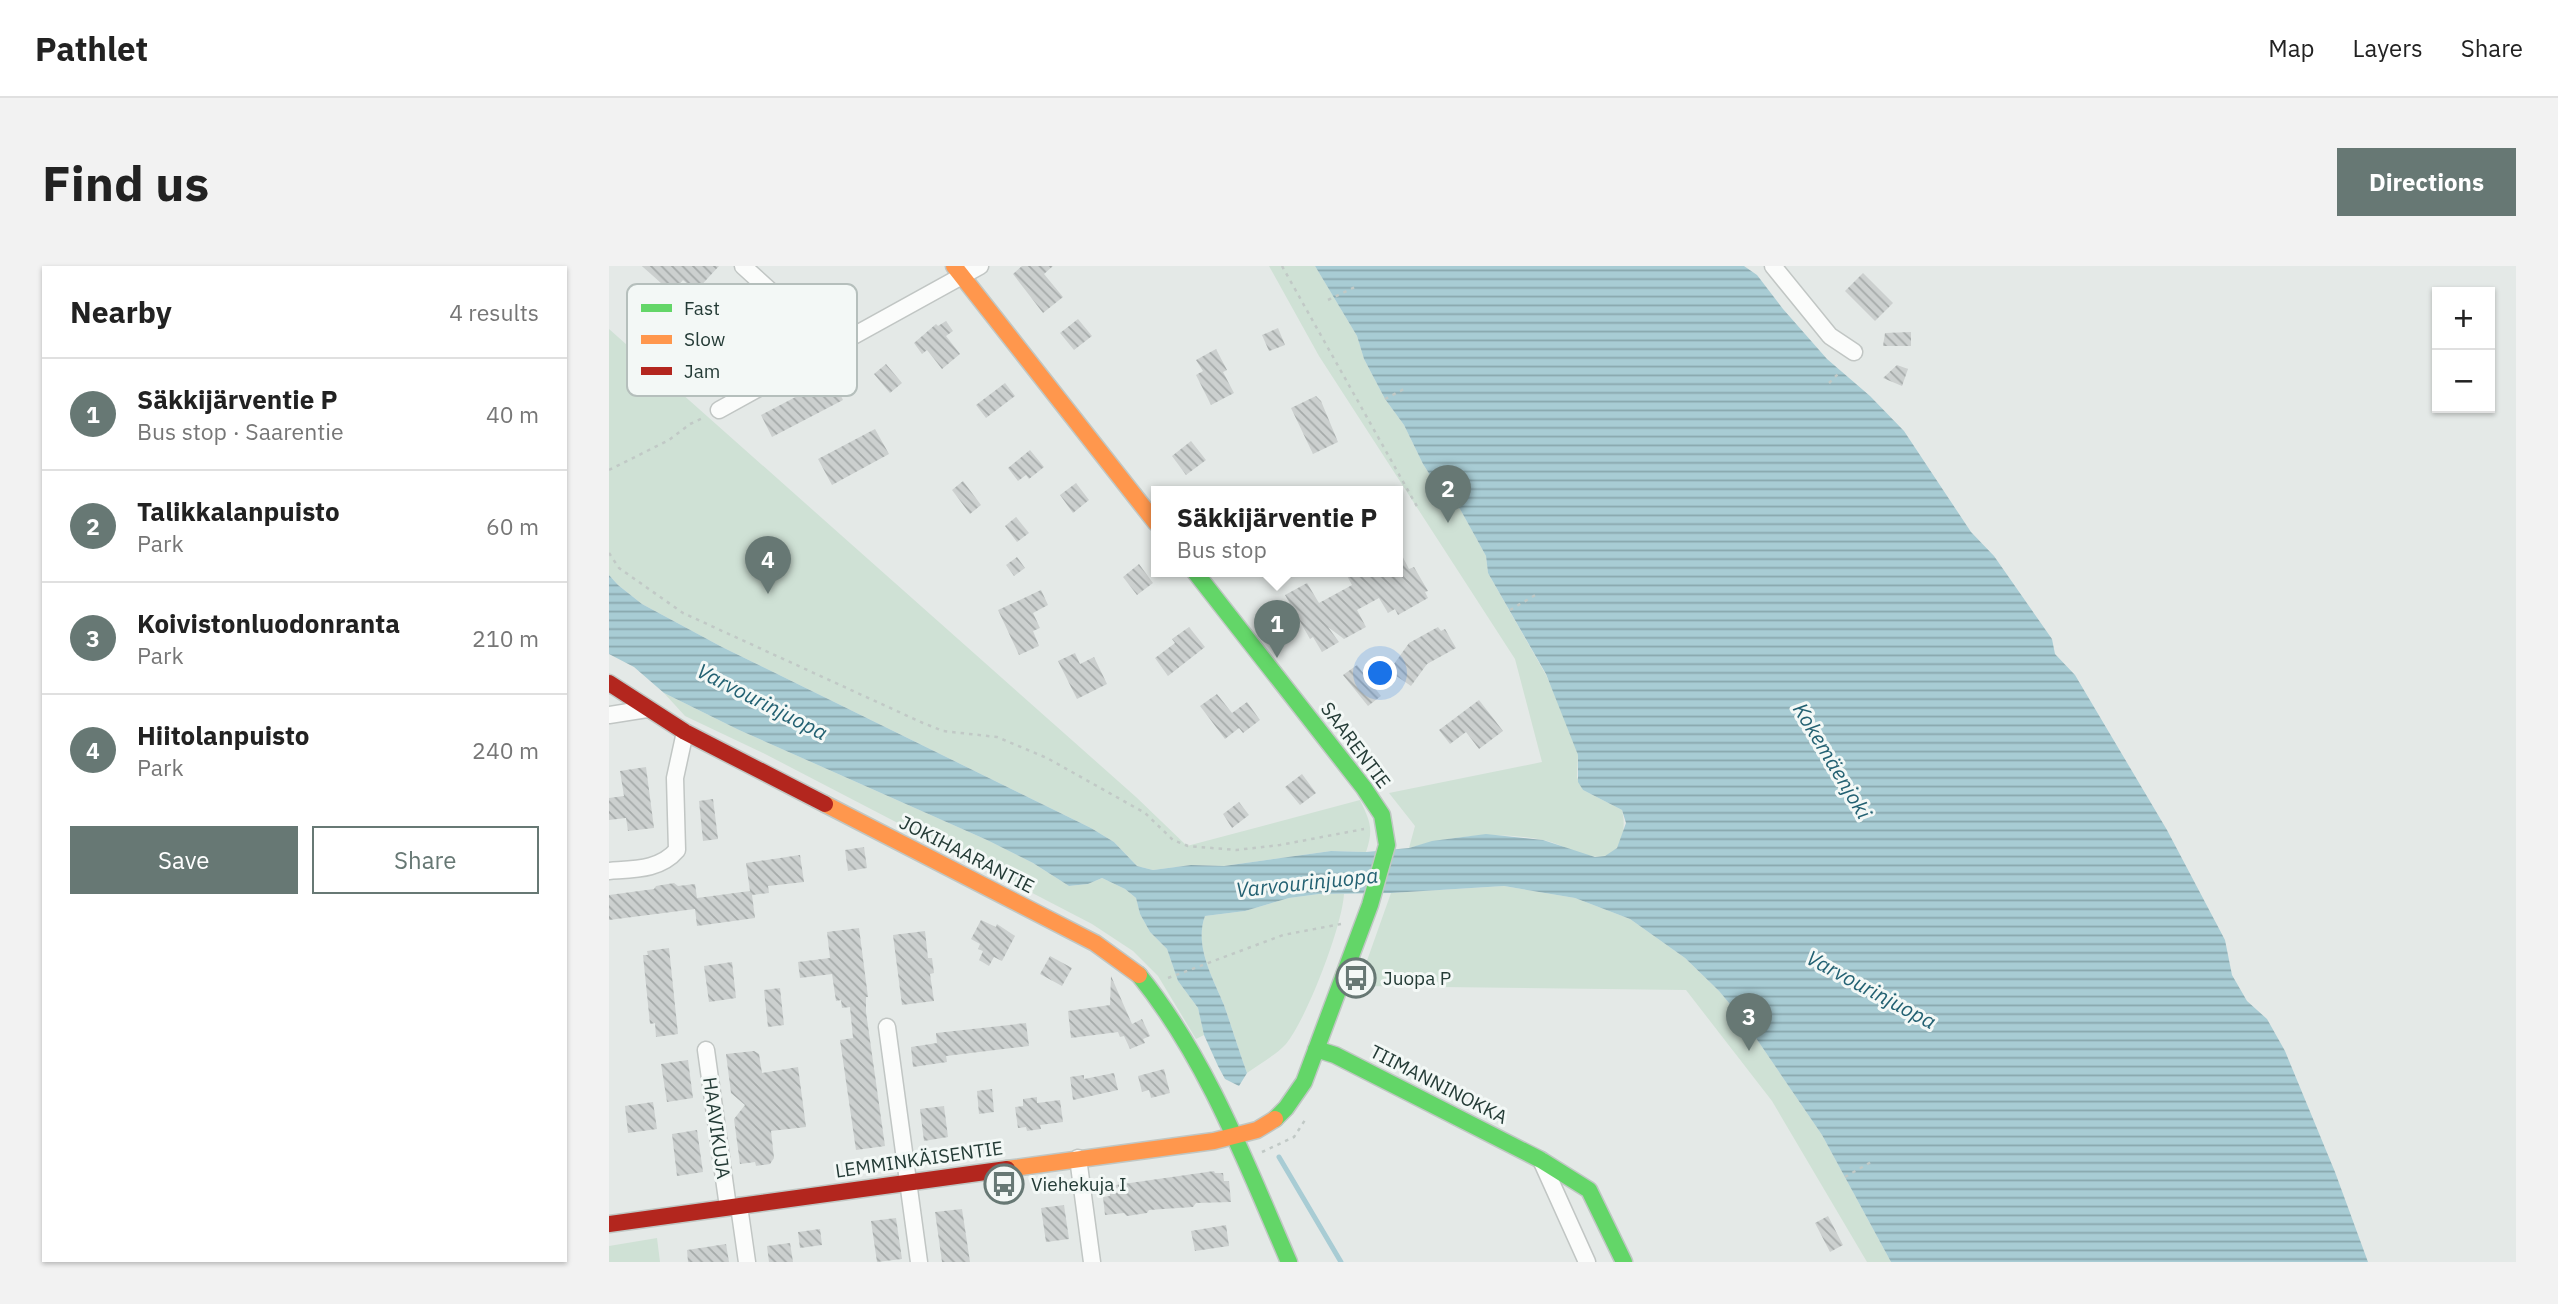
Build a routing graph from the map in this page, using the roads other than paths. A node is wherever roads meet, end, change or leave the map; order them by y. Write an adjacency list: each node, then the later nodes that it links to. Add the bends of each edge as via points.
1 (743, 266): 5 (street)
2 (980, 266): 4 (street)
3 (1773, 266): 7 (street, via 1830,336)
4 (958, 271): 6 (street); 10 (street)
5 (763, 284)
6 (857, 332)
7 (1854, 352)
8 (744, 396): 9 (street)
9 (719, 410)
10 (1151, 517)
11 (1199, 577): 18 (street, SAARENTIE, via 1382,814 1387,845 1370,905)
12 (609, 683): 13 (street, JOKIHAARANTIE)
13 (647, 709): 14 (street); 15 (street, JOKIHAARANTIE)
14 (609, 715)
15 (685, 732): 16 (street, via 675,778 677,850 655,866); 20 (street, JOKIHAARANTIE, via 1117,957 1136,972 1183,1037)
16 (609, 871)
17 (887, 1027): 23 (street)
18 (1316, 1049): 20 (street, SAARENTIE, via 1294,1100 1278,1118); 22 (street, TIIMANNINOKKA)
19 (706, 1050): 24 (street, HAAVIKUJA)
20 (1235, 1137): 21 (street, LEMMINKÄISENTIE); 29 (street, JOKIHAARANTIE)
21 (1078, 1158): 23 (street, LEMMINKÄISENTIE); 28 (street)
22 (1541, 1160): 30 (street); 31 (street, TIIMANNINOKKA, via 1589,1191)
23 (908, 1181): 24 (street, LEMMINKÄISENTIE); 27 (street)
24 (733, 1206): 25 (street, LEMMINKÄISENTIE); 26 (street, HAAVIKUJA)
25 (609, 1224)
26 (747, 1262)
27 (919, 1262)
28 (1092, 1262)
29 (1289, 1262)
30 (1587, 1262)
31 (1624, 1262)

